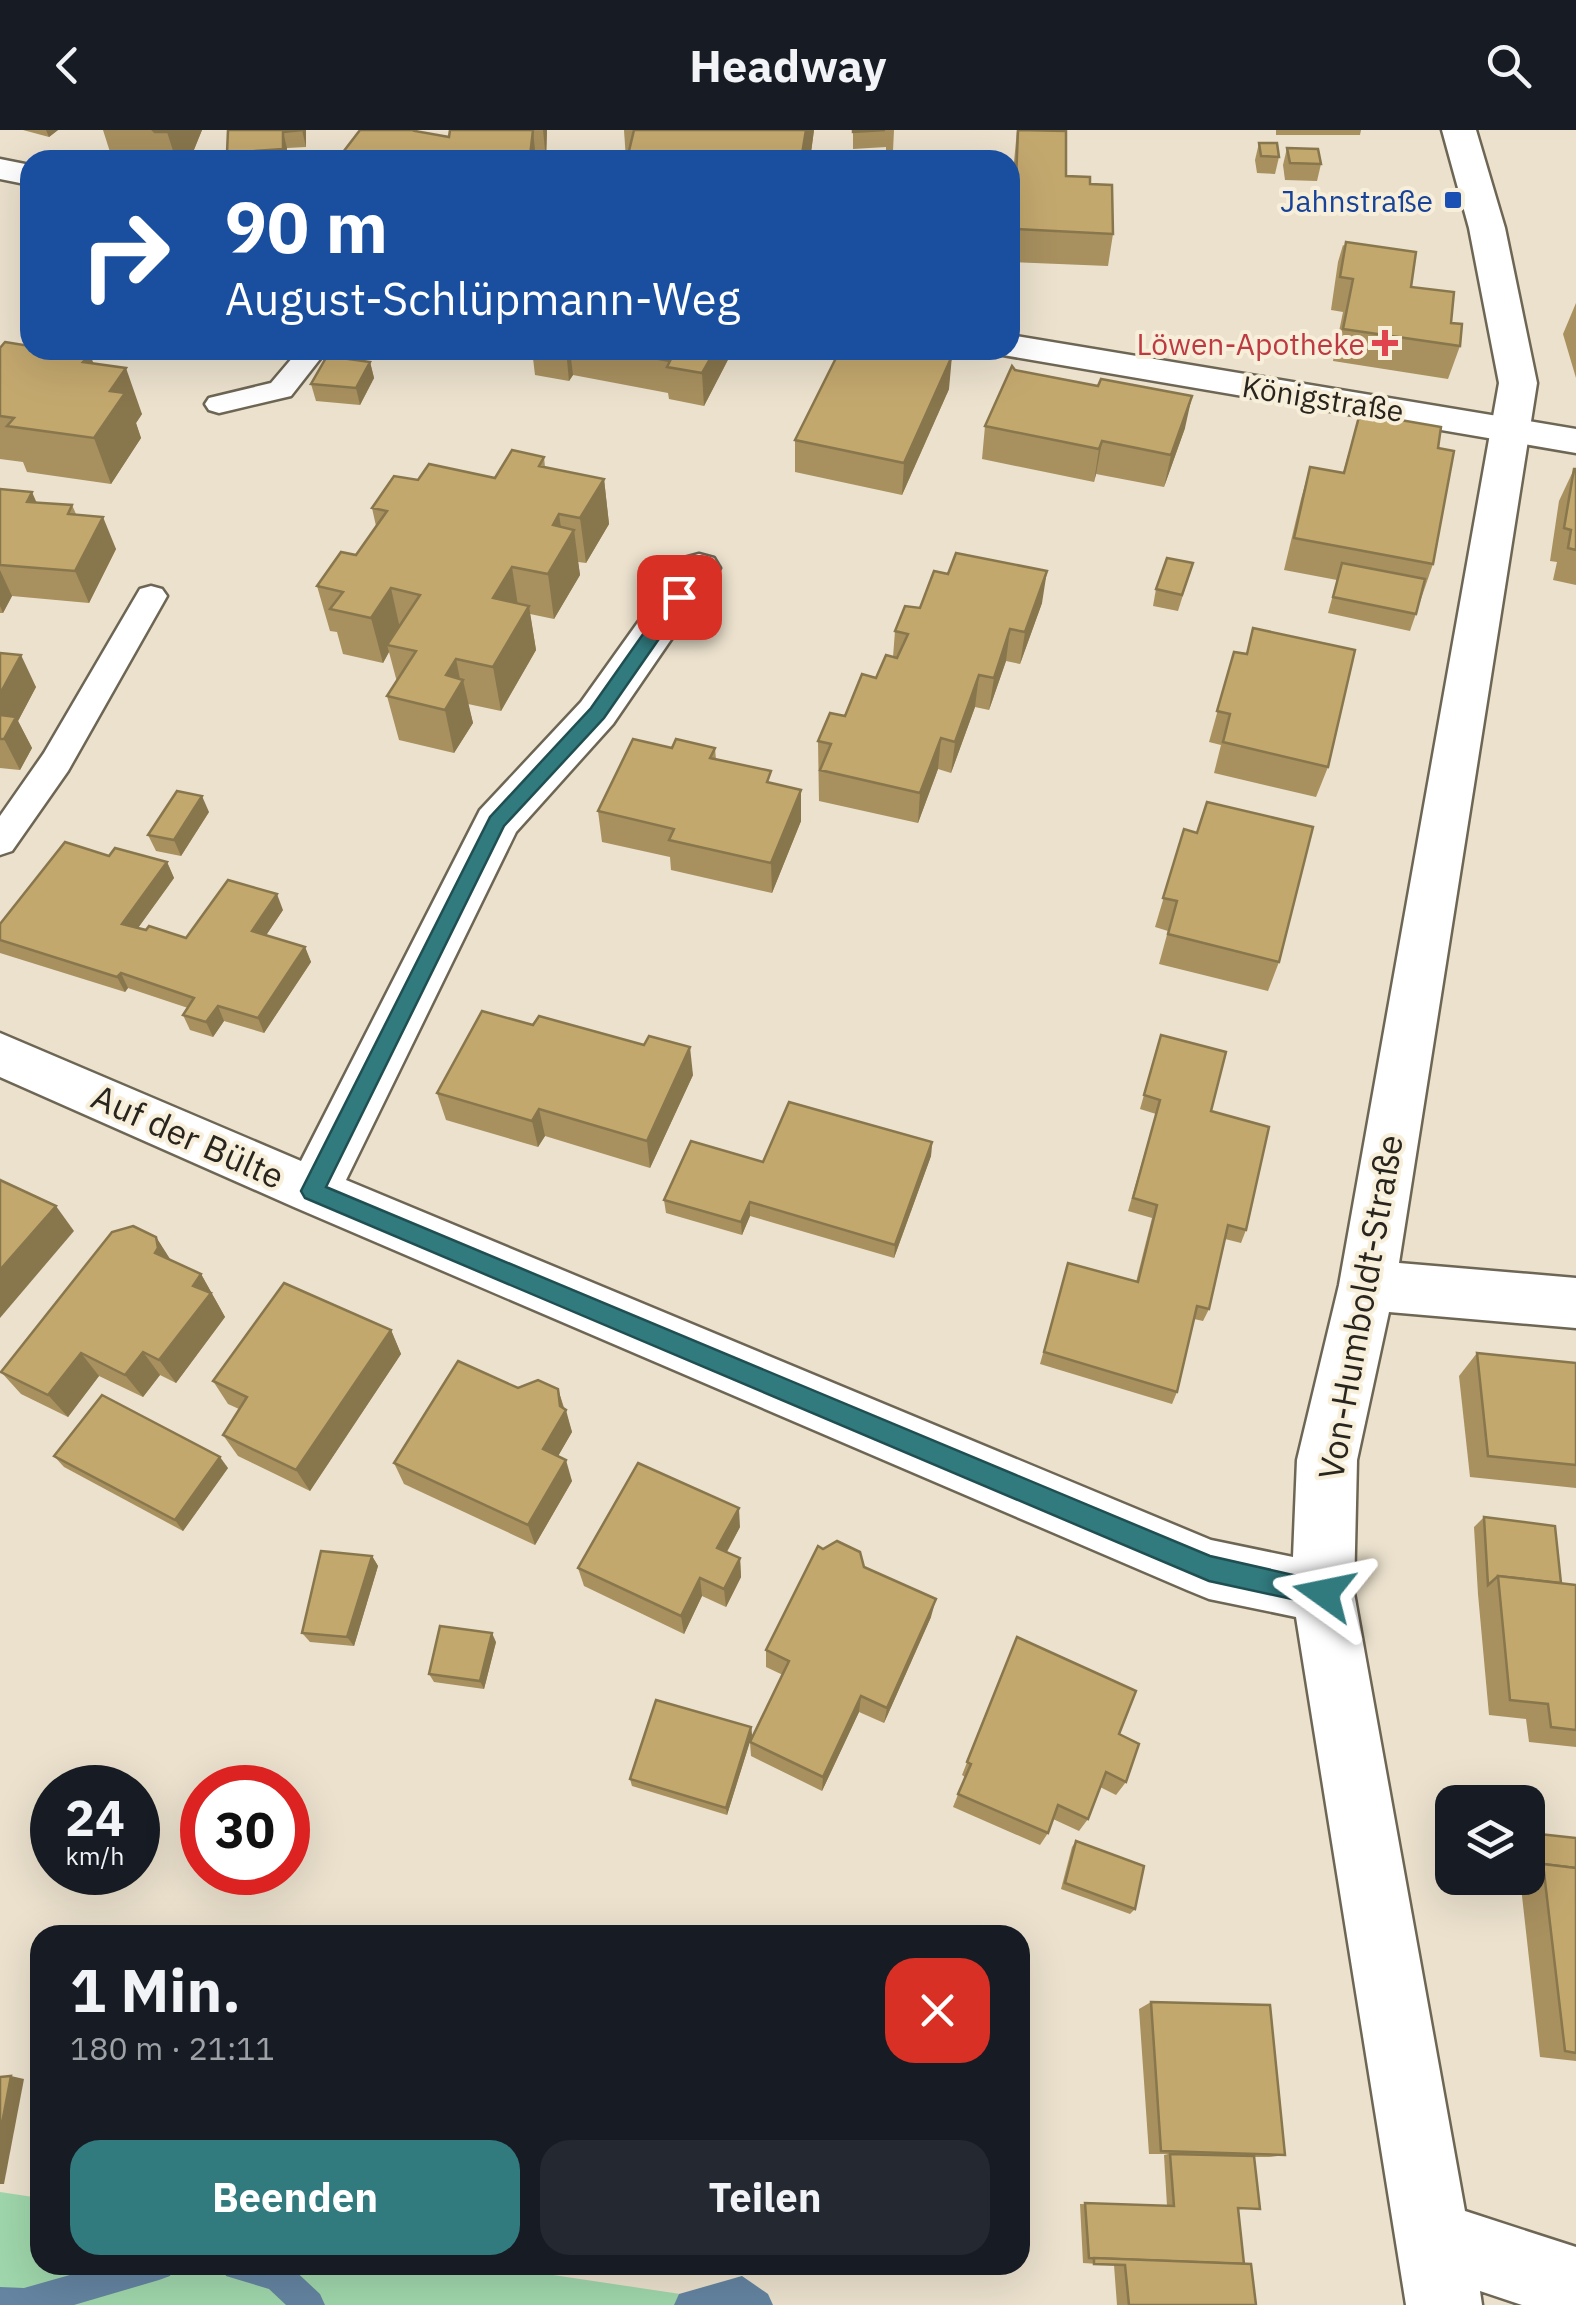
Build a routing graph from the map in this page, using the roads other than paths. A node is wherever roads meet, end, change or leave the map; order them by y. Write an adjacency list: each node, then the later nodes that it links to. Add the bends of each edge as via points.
1 (1459, 130): 5 (street, via 1518,382)
2 (1020, 348): 5 (street, Königstraße)
3 (306, 360): 4 (lane, via 286,390)
4 (219, 404)
5 (1511, 429): 6 (street, Königstraße); 12 (street, Von-Humboldt-Straße)
6 (1576, 441)
7 (699, 568): 11 (street, via 597,713 497,822)
8 (151, 596): 9 (lane, via 56,762)
9 (0, 842)
10 (0, 1054): 11 (street, Auf der Bülte)
11 (312, 1191): 14 (street, Auf der Bülte, via 1209,1568)
12 (1366, 1285): 13 (street); 14 (street, Von-Humboldt-Straße, via 1327,1460)
13 (1576, 1303)
14 (1324, 1593): 15 (street, Von-Humboldt-Straße)
15 (1439, 2272): 16 (street)
16 (1576, 2285)

